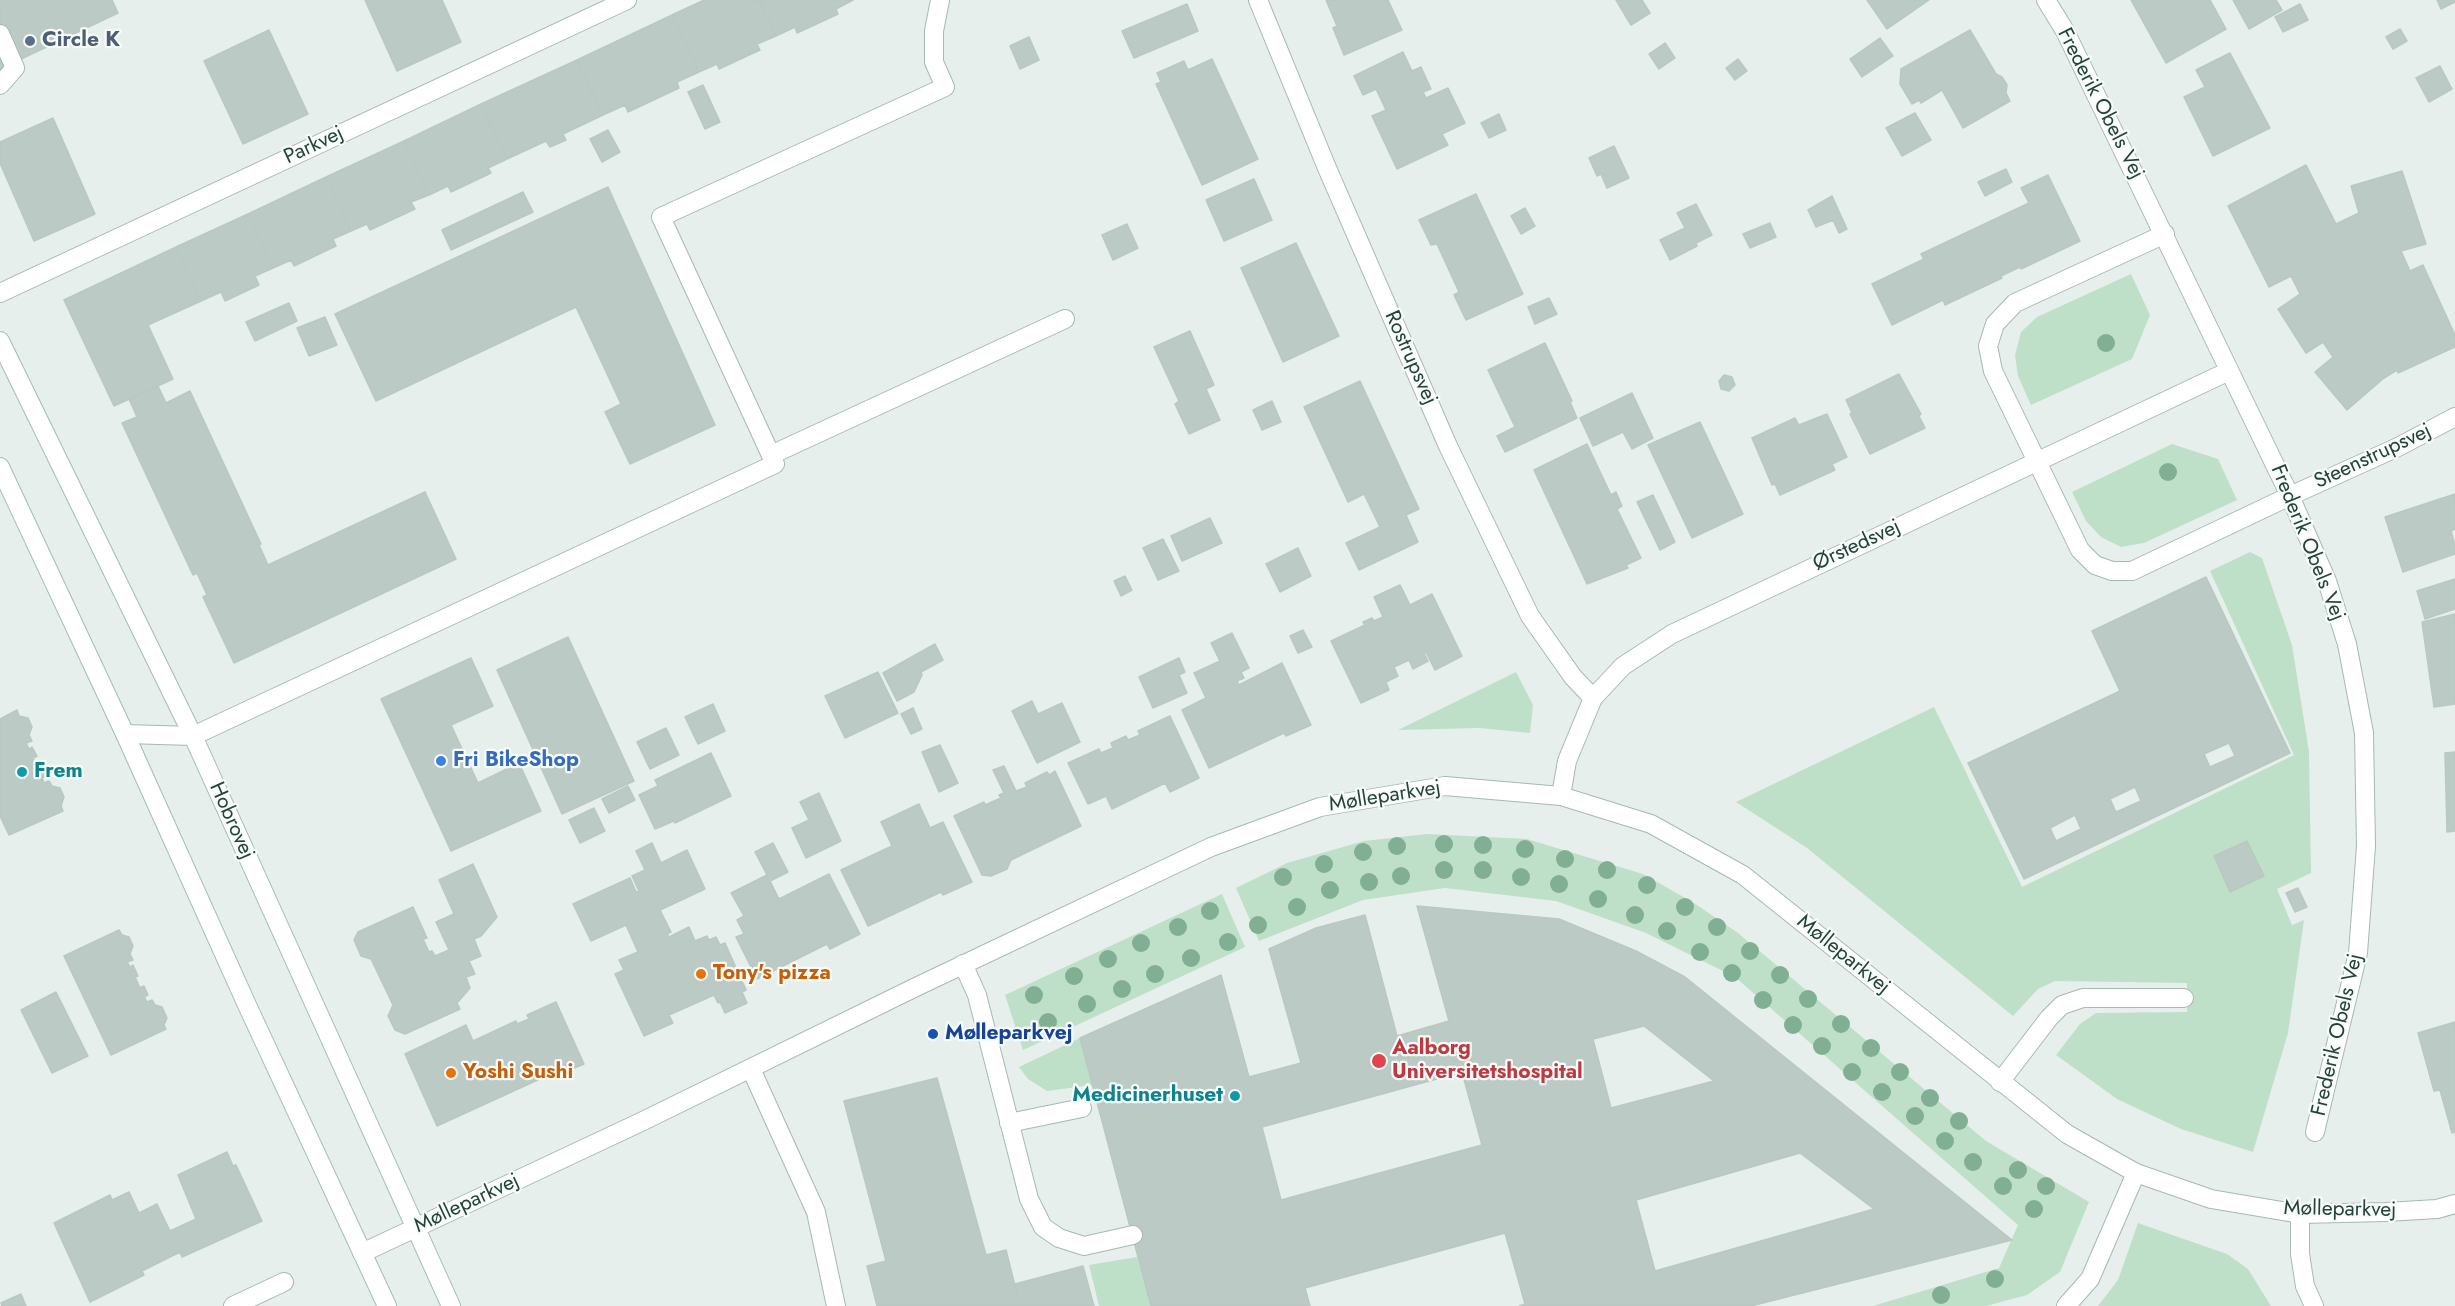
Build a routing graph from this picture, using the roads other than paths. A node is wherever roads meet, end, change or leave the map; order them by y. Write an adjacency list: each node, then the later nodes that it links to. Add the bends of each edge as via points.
1 (627, 0): 8 (street, Parkvej)
2 (940, 0): 13 (street, via 934,62 945,87 661,217)
3 (1258, 0): 17 (street, Rostrupsvej, via 1453,457 1530,616)
4 (2046, 0): 7 (street, Frederik Obels Vej)
5 (0, 34): 6 (street, via 15,68)
6 (0, 85)
7 (2165, 234): 11 (street, Frederik Obels Vej); 14 (street, Steenstrupsvej, via 2015,303 1995,324 1988,346 1993,371)
8 (0, 293)
9 (1065, 319): 13 (street)
10 (0, 341): 19 (street, Hobrovej)
11 (2229, 371): 14 (street, Ørstedsvej); 16 (street, Frederik Obels Vej)
12 (2455, 417): 16 (street, Steenstrupsvej)
13 (771, 455): 19 (street, via 775,464)
14 (2037, 461): 16 (street, Steenstrupsvej, via 2080,550 2095,565 2112,571 2132,571); 17 (street, Ørstedsvej, via 1672,634 1623,666)
15 (0, 467): 18 (street)
16 (2290, 496): 27 (street, Frederik Obels Vej, via 2327,581 2347,644 2364,733 2366,846 2358,953)
17 (1593, 698): 20 (street, Ørstedsvej, via 1567,761)
18 (125, 734): 19 (street); 33 (street)
19 (193, 736): 31 (street, Hobrovej)
20 (1561, 796): 21 (street, Mølleparkvej, via 1445,786 1320,807 1210,847); 24 (street, Mølleparkvej, via 1651,824 1743,875)
21 (963, 964): 23 (street, Mølleparkvej); 26 (street, via 977,995)
22 (2184, 998): 24 (street, via 2083,998 2062,1005)
23 (751, 1069): 31 (street, Mølleparkvej); 38 (street, via 816,1212)
24 (2000, 1082): 28 (street, Mølleparkvej, via 2067,1134)
25 (1082, 1108): 26 (street)
26 (1009, 1123): 32 (street, via 1029,1199 1043,1227 1059,1238 1084,1246)
27 (2315, 1132)
28 (2136, 1173): 30 (street, Mølleparkvej, via 2211,1199); 39 (street, via 2090,1279)
29 (2455, 1204): 30 (street, Mølleparkvej, via 2406,1211)
30 (2300, 1214): 40 (street, via 2303,1275)
31 (415, 1228): 33 (street, Mølleparkvej); 37 (street, Hobrovej)
32 (1133, 1235)
33 (362, 1253): 36 (street)
34 (284, 1282): 35 (street)
35 (233, 1306)
36 (387, 1306)
37 (451, 1306)
38 (836, 1306)
39 (2066, 1306)
40 (2314, 1306)

